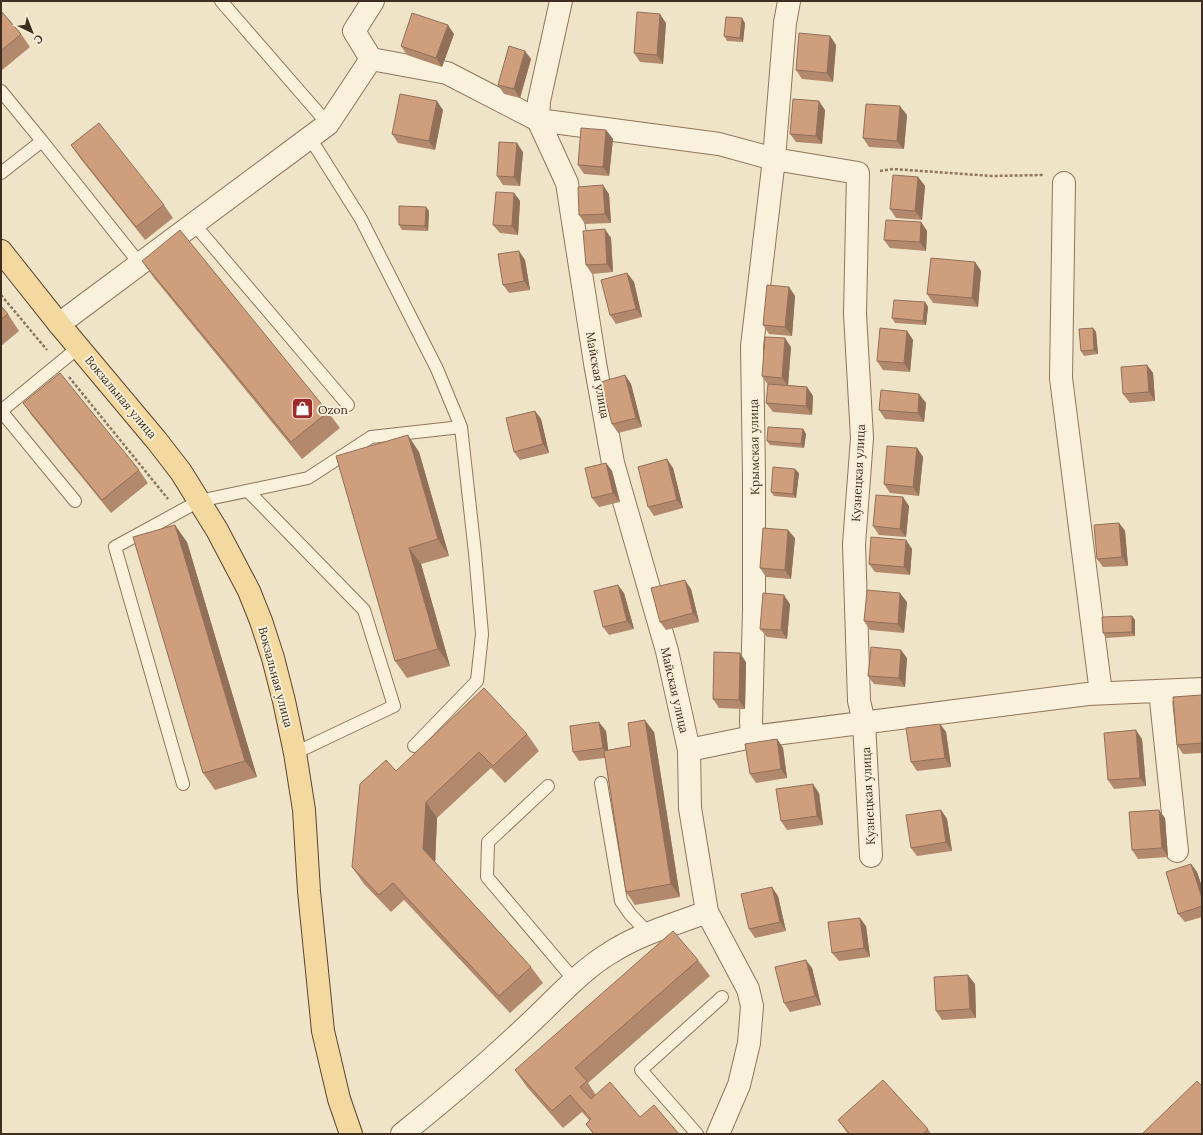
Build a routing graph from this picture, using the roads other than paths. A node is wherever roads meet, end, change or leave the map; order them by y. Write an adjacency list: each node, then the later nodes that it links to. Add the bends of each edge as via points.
1 (221, 1): 8 (lane)
2 (373, 1): 5 (street, via 354,31)
3 (561, 1): 7 (street, Майская улица, via 539,101)
4 (789, 1): 11 (street, Крымская улица)
5 (371, 59): 7 (street, via 447,73); 8 (street)
6 (1, 91): 10 (lane)
7 (538, 120): 11 (street, via 719,144); 31 (street, Майская улица, via 567,183 595,363 614,463 667,651)
8 (328, 124): 9 (street)
9 (310, 138): 14 (street); 21 (lane, via 362,218 438,369)
10 (42, 141): 12 (lane); 16 (lane)
11 (774, 159): 28 (street, Кузнецкая улица, via 858,173 855,314 862,438 854,544 859,701); 29 (street, Крымская улица, via 752,346)
12 (1, 173)
13 (1064, 183): 27 (street, via 1062,378)
14 (194, 224): 16 (street); 19 (lane)
15 (1, 251): 17 (main road, Вокзальная улица)
16 (140, 264): 17 (street)
17 (60, 324): 18 (main road, Вокзальная улица)
18 (79, 347): 20 (lane); 24 (main road, Вокзальная улица, via 158,441)
19 (348, 405)
20 (1, 411): 23 (lane)
21 (462, 427): 22 (lane, via 371,437 308,478); 30 (lane, via 482,634 478,681)
22 (248, 491): 24 (lane); 32 (lane, via 364,610 394,706)
23 (74, 501)
24 (199, 501): 32 (main road, Вокзальная улица, via 217,530 261,621 273,658); 34 (lane, via 115,547)
25 (1202, 689): 26 (street)
26 (1160, 691): 27 (street); 36 (street)
27 (1101, 693): 28 (street)
28 (864, 722): 29 (street); 37 (street, Кузнецкая улица)
29 (752, 737): 31 (street)
30 (414, 746)
31 (689, 750): 38 (street, Майская улица, via 690,808)
32 (295, 753): 42 (main road, Вокзальная улица, via 304,810 323,1031 339,1099)
33 (601, 783): 39 (lane, via 621,901)
34 (183, 784)
35 (548, 786): 40 (lane, via 488,842 487,877)
36 (1177, 851)
37 (871, 856)
38 (707, 912): 39 (street); 45 (street, Майская улица, via 748,989 752,1006 749,1043 739,1085)
39 (649, 934): 40 (street, via 609,953)
40 (575, 981): 43 (street, via 448,1098)
41 (722, 997): 44 (lane, via 641,1070)
42 (351, 1134)
43 (402, 1134)
44 (697, 1134)
45 (718, 1134)

